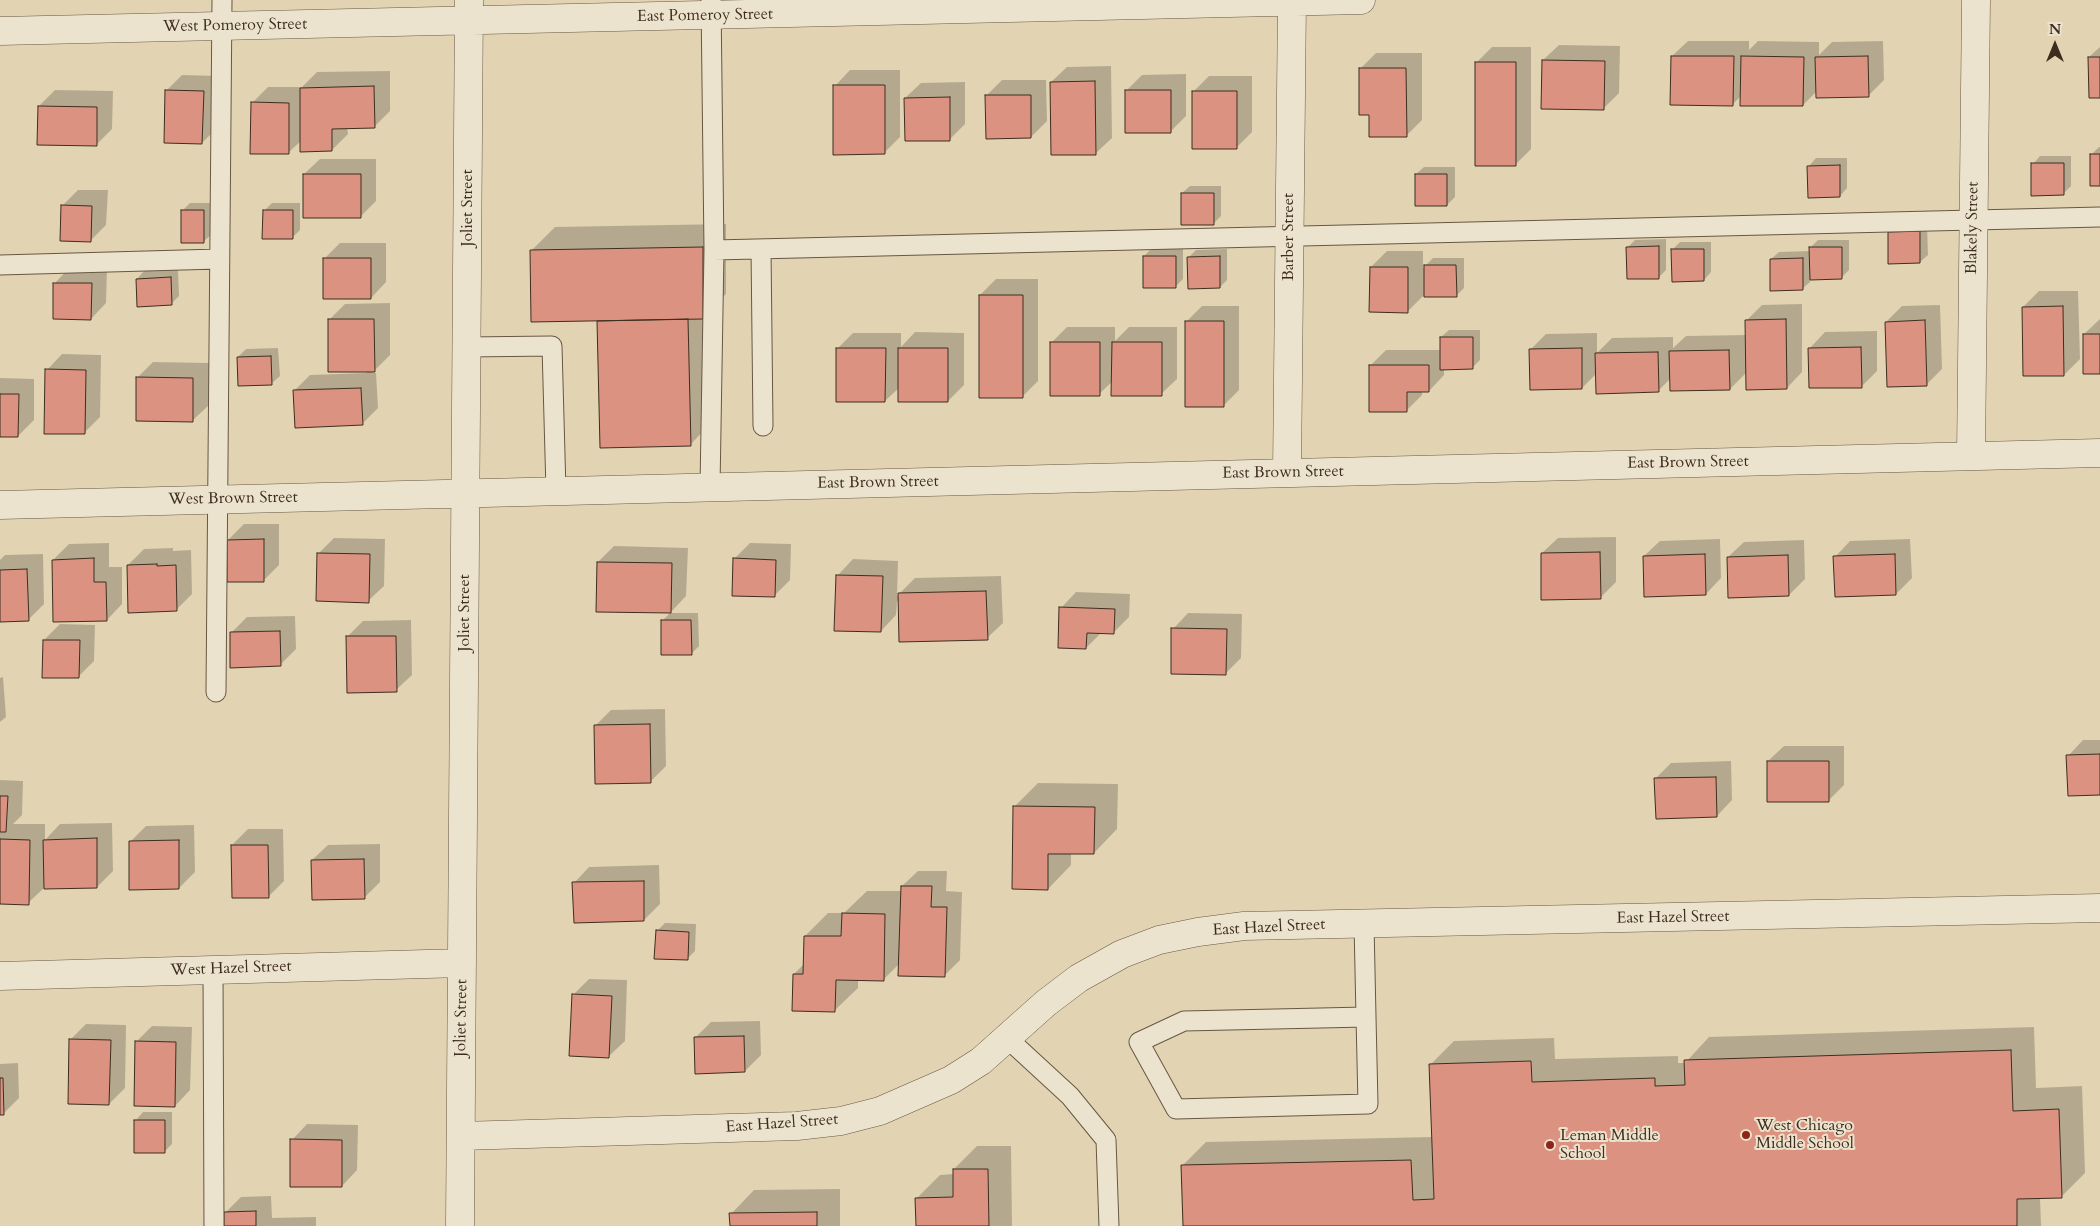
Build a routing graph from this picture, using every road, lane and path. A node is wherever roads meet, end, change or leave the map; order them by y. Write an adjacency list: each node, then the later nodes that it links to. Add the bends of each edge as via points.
1 (222, 0): 7 (lane)
2 (1361, 0): 4 (street, East Pomeroy Street)
3 (1976, 0): 10 (street, Blakely Street)
4 (1292, 1): 5 (street, East Pomeroy Street); 11 (street, Barber Street)
5 (711, 8): 6 (street, East Pomeroy Street); 13 (lane)
6 (469, 11): 7 (street, West Pomeroy Street); 16 (street, Joliet Street)
7 (222, 27): 8 (street, West Pomeroy Street); 14 (lane)
8 (0, 32)
9 (2100, 218): 10 (lane)
10 (1973, 221): 11 (lane); 19 (street, Blakely Street)
11 (1289, 238): 12 (lane); 20 (street, Barber Street)
12 (761, 249): 13 (lane); 17 (lane)
13 (714, 250): 21 (lane)
14 (219, 259): 15 (lane); 24 (lane)
15 (0, 265)
16 (467, 347): 22 (lane, via 552,346); 23 (street, Joliet Street)
17 (763, 426)
18 (2100, 454): 19 (street, East Brown Street)
19 (1971, 456): 20 (street, East Brown Street)
20 (1287, 473): 21 (street, East Brown Street)
21 (710, 487): 22 (street, East Brown Street)
22 (556, 491): 23 (street, East Brown Street)
23 (466, 493): 24 (street, West Brown Street); 29 (street, Joliet Street)
24 (218, 499): 25 (street, West Brown Street); 26 (lane)
25 (0, 505)
26 (216, 692)
27 (2100, 908): 28 (street, East Hazel Street)
28 (1364, 924): 32 (lane); 33 (street, East Hazel Street, via 1244,926 1159,940 1122,954 1079,978)
29 (462, 963): 30 (street, West Hazel Street); 34 (street, Joliet Street)
30 (213, 970): 31 (street, West Hazel Street); 35 (lane)
31 (0, 976)
32 (1366, 1017): 32 (lane, via 1368,1104 1176,1109 1139,1042 1184,1021)
33 (1007, 1038): 34 (street, East Hazel Street, via 981,1061 951,1080 880,1111 841,1120 797,1126); 37 (lane, via 1070,1096 1106,1140)
34 (461, 1136): 36 (street, Joliet Street)
35 (214, 1226)
36 (460, 1226)
37 (1108, 1226)

